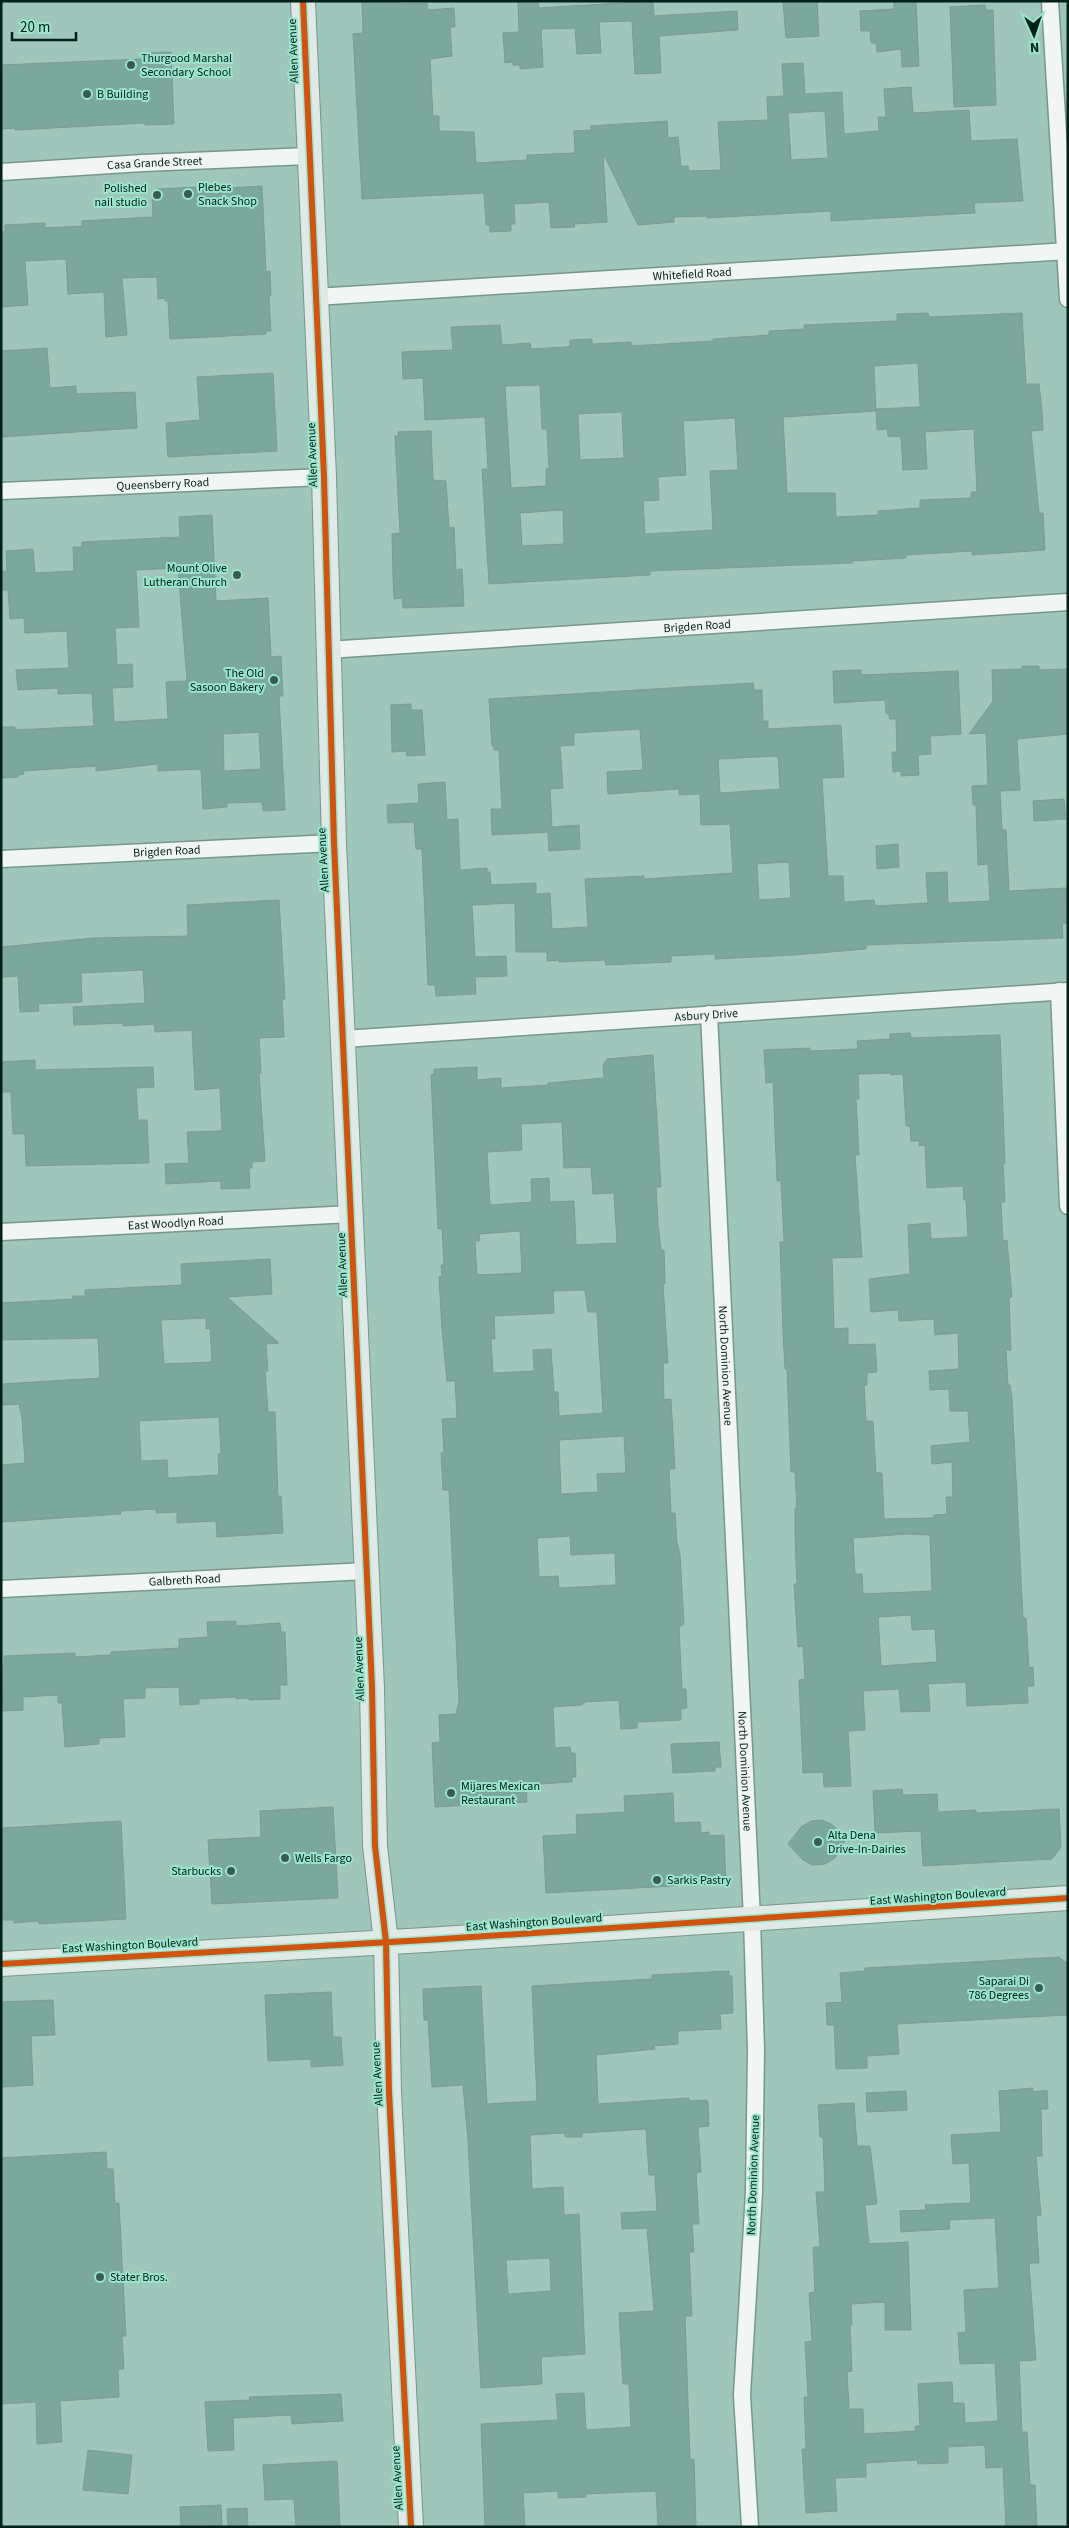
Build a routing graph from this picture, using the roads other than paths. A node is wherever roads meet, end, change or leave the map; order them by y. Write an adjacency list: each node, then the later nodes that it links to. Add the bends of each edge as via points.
1 (303, 1): 3 (street, Allen Avenue)
2 (1050, 1): 5 (street)
3 (309, 156): 4 (street, Casa Grande Street); 6 (street, Allen Avenue)
4 (1, 172)
5 (1067, 251): 6 (street, Whitefield Road); 7 (street)
6 (315, 298): 8 (street, Allen Avenue)
7 (1068, 299)
8 (324, 477): 9 (street, Queensberry Road); 11 (street, Allen Avenue)
9 (1, 490)
10 (1068, 602): 11 (street, Brigden Road)
11 (327, 650): 12 (street, Allen Avenue)
12 (334, 843): 13 (street, Brigden Road); 16 (street, Allen Avenue)
13 (1, 859)
14 (1063, 991): 15 (street, Asbury Drive); 17 (street)
15 (709, 1014): 16 (street, Asbury Drive); 23 (street, North Dominion Avenue)
16 (343, 1039): 18 (street, Allen Avenue)
17 (1068, 1206)
18 (351, 1214): 19 (street, East Woodlyn Road); 20 (street, Allen Avenue)
19 (1, 1232)
20 (367, 1571): 21 (street, Galbreth Road); 24 (street, Allen Avenue, via 375,1846)
21 (1, 1589)
22 (1068, 1898): 23 (street, East Washington Boulevard)
23 (752, 1919): 24 (street, East Washington Boulevard); 27 (street, North Dominion Avenue, via 756,2050 754,2192 742,2395)
24 (386, 1942): 25 (street, East Washington Boulevard); 26 (street, Allen Avenue, via 389,2092)
25 (1, 1964)
26 (411, 2527)
27 (750, 2527)

